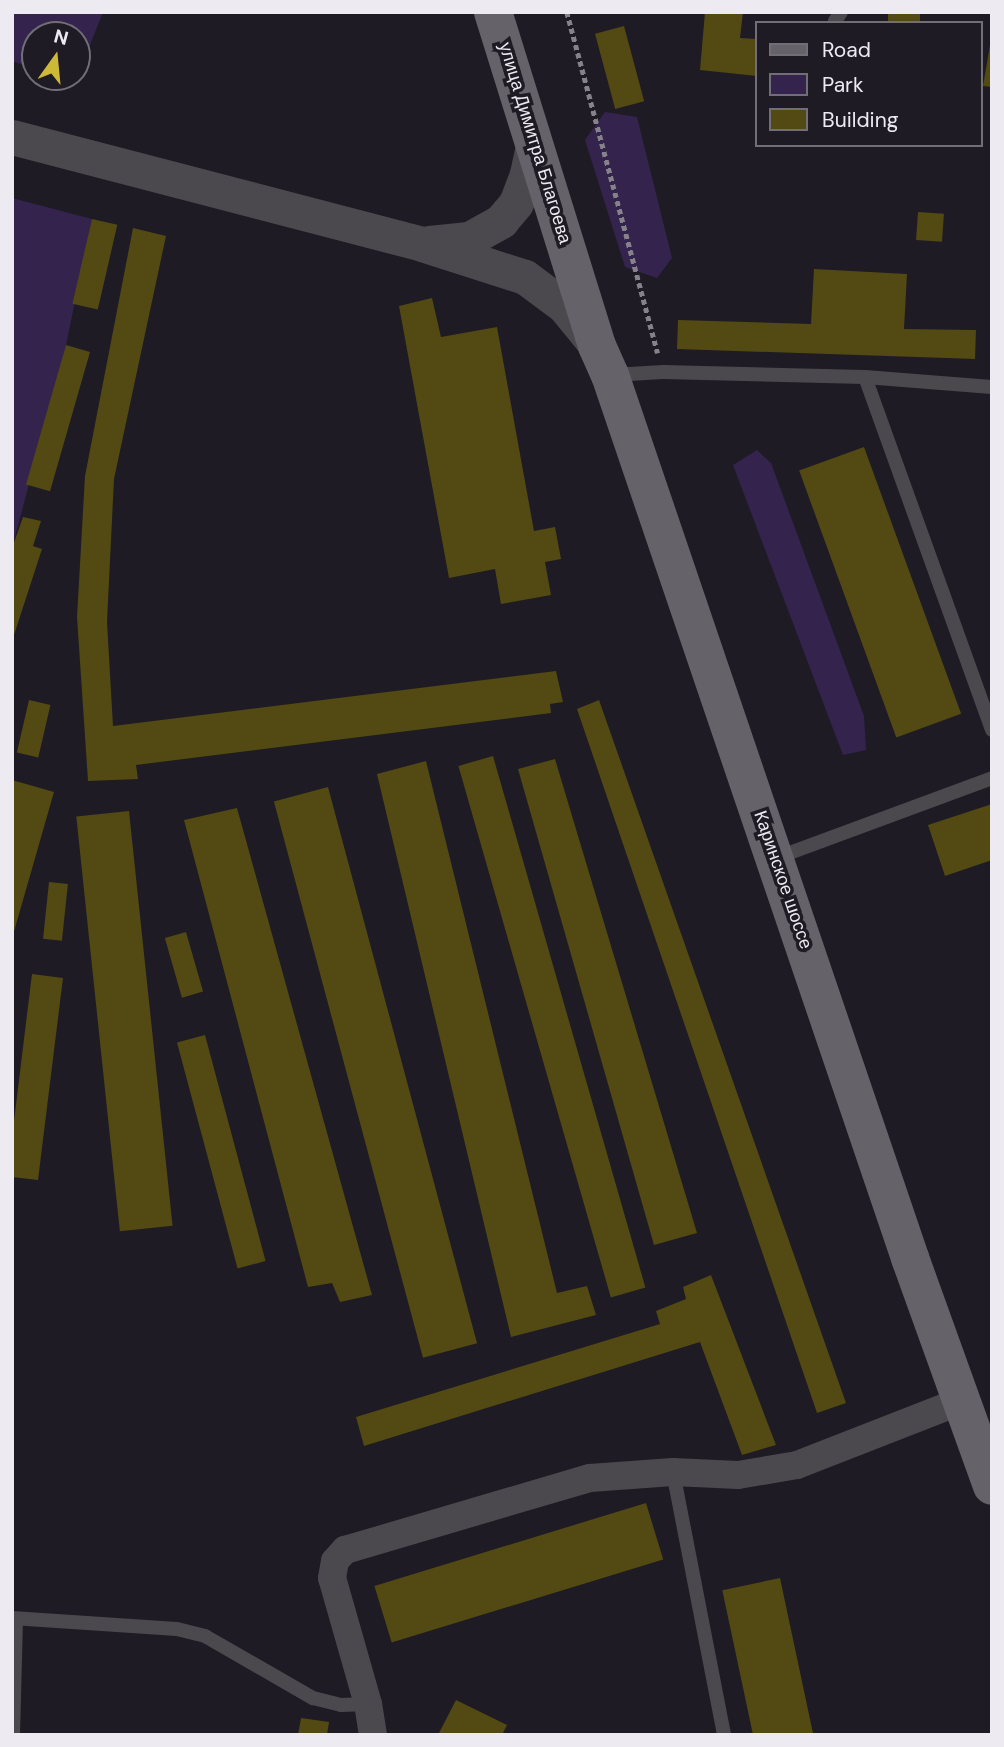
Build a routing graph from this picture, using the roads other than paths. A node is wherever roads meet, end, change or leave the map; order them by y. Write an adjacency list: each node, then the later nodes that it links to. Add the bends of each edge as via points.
1 (493, 12): 3 (main road, улица Димитра Благоева)
2 (12, 137): 4 (street)
3 (533, 145): 4 (street, via 516,203 501,221 469,239); 5 (main road, улица Димитра Благоева)
4 (422, 244): 6 (street, via 525,277 564,306)
5 (576, 274): 6 (main road, Каринское шоссе)
6 (603, 361): 7 (lane, via 663,372); 11 (main road, Каринское шоссе)
7 (865, 377): 8 (lane); 9 (lane)
8 (992, 387)
9 (992, 730)
10 (992, 778): 11 (lane)
11 (776, 858): 12 (main road, Каринское шоссе)
12 (961, 1401): 13 (street, via 796,1465 738,1475); 14 (main road, Каринское шоссе)
13 (673, 1472): 16 (street, via 590,1478 345,1550 335,1561 332,1578); 19 (lane)
14 (992, 1486)
15 (14, 1618): 16 (lane, via 177,1629 205,1636 313,1698 341,1705); 17 (lane)
16 (368, 1704): 18 (street)
17 (13, 1735)
18 (373, 1735)
19 (724, 1735)

